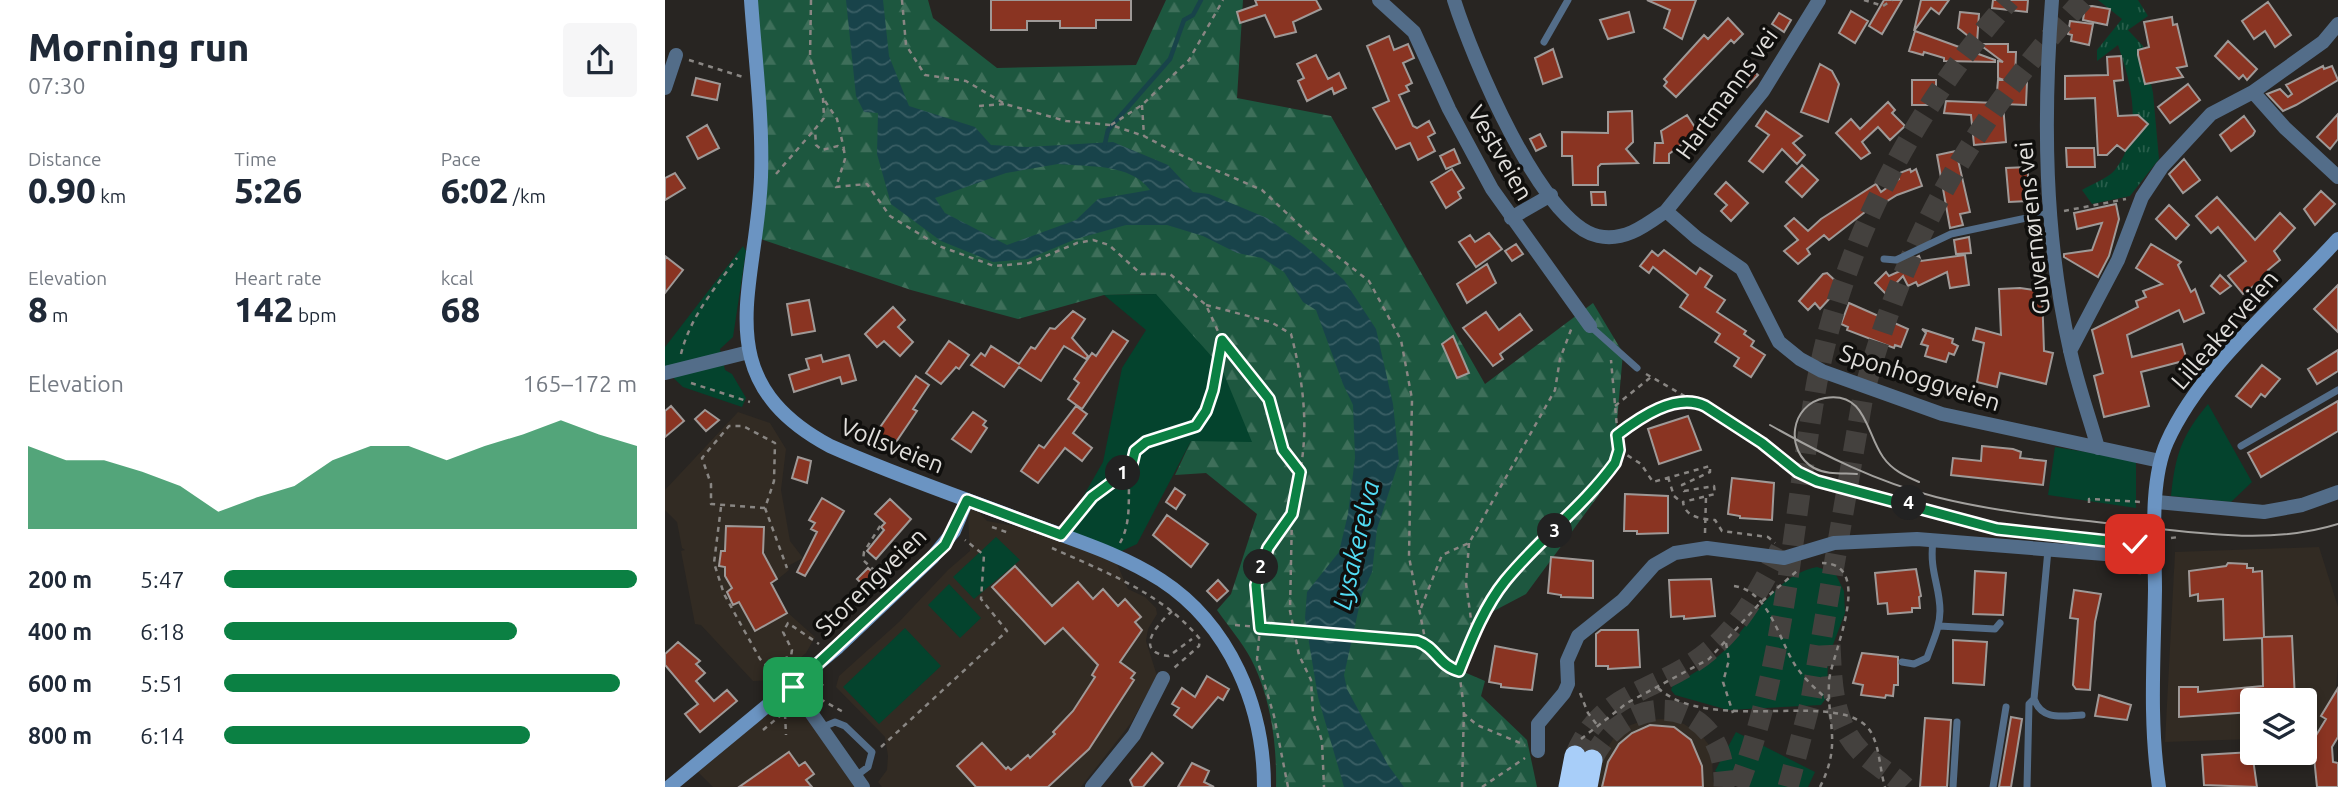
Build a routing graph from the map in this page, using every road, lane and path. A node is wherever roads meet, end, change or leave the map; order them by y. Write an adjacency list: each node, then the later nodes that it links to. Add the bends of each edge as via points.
1 (751, 0): 15 (main road, Vollsveien)
2 (811, 0): 18 (path, via 810,59)
3 (902, 0): 19 (path, via 906,45 925,75 966,81)
4 (1223, 0): 20 (path, via 1189,60)
5 (1379, 0): 32 (street, Vestveien, via 1414,32 1467,144)
6 (1454, 0): 28 (street, via 1492,100)
7 (1568, 0): 13 (lane)
8 (1819, 0): 30 (street, Hartmanns vei, via 1763,91)
9 (1864, 0): 10 (path, via 1883,6)
10 (1892, 0)
11 (2052, 0): 31 (street, Guvernørens vei, via 2045,123)
12 (2338, 24): 17 (street, via 2323,42)
13 (1544, 42)
14 (676, 55): 15 (path); 16 (street)
15 (757, 80): 27 (main road, Vollsveien)
16 (665, 88)
17 (2253, 92): 26 (street, via 2284,128); 29 (street, via 2211,114 2162,167)
18 (823, 98): 23 (path, via 824,118); 25 (path, via 837,120)
19 (1005, 104): 21 (path); 22 (path, via 1066,121)
20 (1142, 105): 22 (path); 24 (path)
21 (979, 106)
22 (1111, 125): 24 (path)
23 (815, 129): 25 (path, via 816,145 823,150 838,146); 27 (path)
24 (1144, 136): 91 (path, via 1262,190 1369,282 1401,340 1412,398 1409,557)
25 (844, 150): 36 (path, via 836,187 867,184 890,216 939,246 994,266 1029,263 1093,240 1109,245 1141,274 1170,274)
26 (2338, 177)
27 (760, 188): 33 (main road, Vollsveien)
28 (1551, 195): 30 (street, via 1585,232 1607,237 1637,230); 32 (street)
29 (2142, 197): 31 (path); 41 (street, via 2118,260)
30 (1666, 211): 53 (street, Sponhoggveien, via 1742,269 1779,342 1822,371 1942,414)
31 (2050, 213): 35 (lane, via 1951,234 1896,260); 41 (street, Guvernørens vei)
32 (1511, 218): 37 (street, Vestveien)
33 (755, 237): 42 (main road, Vollsveien, via 745,317); 44 (path, via 707,299 686,333)
34 (2338, 239): 55 (main road, Lilleakerveien, via 2208,378 2178,421)
35 (1884, 259)
36 (1206, 305): 39 (path); 57 (path, via 1271,322 1291,334 1307,438)
37 (1590, 326): 40 (lane)
38 (1572, 327): 80 (path, via 1555,390)
39 (1222, 340): 56 (path, via 1206,411 1196,426 1146,442 1135,451); 57 (path, via 1269,399 1283,450)
40 (1610, 346): 43 (lane); 50 (path)
41 (2070, 351): 53 (street, Guvernørens vei)
42 (749, 352): 44 (street); 61 (main road, Vollsveien, via 769,399 810,436)
43 (1637, 368): 45 (path)
44 (671, 371)
45 (1651, 377): 49 (path); 50 (path)
46 (687, 381): 48 (path)
47 (2338, 390): 52 (lane)
48 (750, 402)
49 (1699, 403): 51 (path, via 1672,404 1636,419); 71 (path, via 1806,477)
50 (1615, 406): 51 (path)
51 (1617, 435): 54 (path)
52 (2241, 446)
53 (2098, 448): 55 (street, Sponhoggveien)
54 (1619, 450): 58 (path, via 1641,464 1653,482); 98 (path, via 1606,475 1503,583)
55 (2160, 461): 62 (main road, Lilleakerveien)
56 (1131, 468): 73 (path, via 1092,497); 82 (path, via 1131,506)
57 (1300, 472): 67 (path)
58 (1668, 477): 60 (path, via 1710,466 1710,472 1682,485 1684,492 1716,486 1714,495); 63 (path, via 1674,496)
59 (2338, 492): 62 (street, via 2264,512)
60 (1706, 498): 63 (path); 68 (path)
61 (967, 500): 73 (main road, Vollsveien); 106 (main road, Storengveien, via 945,545)
62 (2150, 502): 64 (path, via 2089,499); 84 (main road, Lilleakerveien)
63 (1682, 503): 68 (path, via 1690,514)
64 (2089, 503)
65 (721, 507): 66 (path); 66 (path, via 711,504 711,484 702,458 729,426 737,425 775,443 774,481); 97 (path, via 714,563 724,594 760,660 766,665 790,656 792,650 783,632 788,623 816,644)
66 (765, 508): 87 (path)
67 (1292, 514): 96 (path, via 1268,548 1256,585); 130 (path, via 1290,611 1299,654 1311,680 1313,713 1322,740)
68 (1705, 519): 75 (path); 83 (path, via 1715,520 1722,531 1770,537)
69 (882, 523): 88 (path, via 864,552 863,560)
70 (992, 527): 72 (path)
71 (2009, 531)
72 (1017, 535)
73 (1061, 535): 82 (main road, Vollsveien)
74 (2179, 537): 76 (path)
75 (1704, 538)
76 (2171, 538)
77 (964, 539): 124 (path, via 984,555 981,599 1007,631 889,743)
78 (1933, 540): 81 (street); 83 (street, via 1834,543); 95 (lane)
79 (1041, 543): 92 (path, via 1123,580)
80 (1469, 543): 91 (path, via 1442,555); 98 (path, via 1466,583)
81 (2048, 550): 84 (street); 108 (lane)
82 (1113, 555): 128 (main road, Vollsveien, via 1181,595 1219,636 1252,708)
83 (1784, 558): 107 (street, via 1707,548 1664,558 1579,636 1567,661)
84 (2155, 558): 139 (main road, Lilleakerveien, via 2151,709)
85 (1815, 563): 110 (path, via 1829,563 1841,570 1849,595 1849,611 1832,662)
86 (1803, 566): 90 (path)
87 (787, 568)
88 (875, 570)
89 (1734, 586): 90 (path, via 1745,587)
90 (1759, 604): 100 (path); 110 (path, via 1772,616 1796,666)
91 (1421, 608): 101 (path)
92 (1172, 611): 99 (path, via 1153,630 1152,648 1169,656); 104 (path, via 1200,639 1199,646)
93 (2000, 623): 95 (lane, via 1995,629)
94 (1235, 625): 96 (path)
95 (1939, 626): 102 (lane, via 1927,659)
96 (1260, 628): 101 (path); 129 (path, via 1257,659 1278,730)
97 (827, 636)
98 (1473, 637): 103 (path)
99 (1192, 639)
100 (1726, 643): 114 (path, via 1723,682); 114 (path, via 1691,671 1658,688 1701,708)
101 (1426, 644): 103 (path, via 1447,668)
102 (1902, 662)
103 (1459, 671): 113 (path)
104 (1163, 678): 127 (street, via 1134,735)
105 (823, 684): 109 (path)
106 (793, 687): 109 (street); 126 (main road, Storengveien)
107 (1567, 688): 120 (path, via 1580,694); 123 (street, via 1538,724)
108 (2034, 699): 116 (lane, via 2038,709 2049,716); 138 (lane, via 2029,704)
109 (810, 701): 115 (path); 117 (path, via 826,701); 119 (street)
110 (1830, 702): 112 (path)
111 (2006, 707): 137 (lane)
112 (1830, 712): 114 (path); 134 (path, via 1833,756); 135 (path, via 1858,719 1872,734)
113 (1463, 713): 123 (path, via 1477,725); 131 (path)
114 (1733, 713)
115 (785, 714): 121 (path); 122 (path)
116 (2082, 715)
117 (849, 717)
118 (1957, 722): 136 (lane)
119 (823, 727): 124 (lane, via 835,722 845,726); 125 (street)
120 (1599, 727)
121 (762, 730)
122 (786, 735)
123 (1538, 751)
124 (872, 752): 125 (lane)
125 (860, 782)
126 (669, 787)
127 (1092, 787)
128 (1263, 787)
129 (1288, 787)
130 (1324, 787)
131 (1462, 787)
132 (1569, 787): 133 (highway, via 1583,758)
133 (1587, 787)
134 (1820, 787)
135 (1885, 787)
136 (1953, 787)
137 (1993, 787)
138 (2027, 787)
139 (2159, 787)

